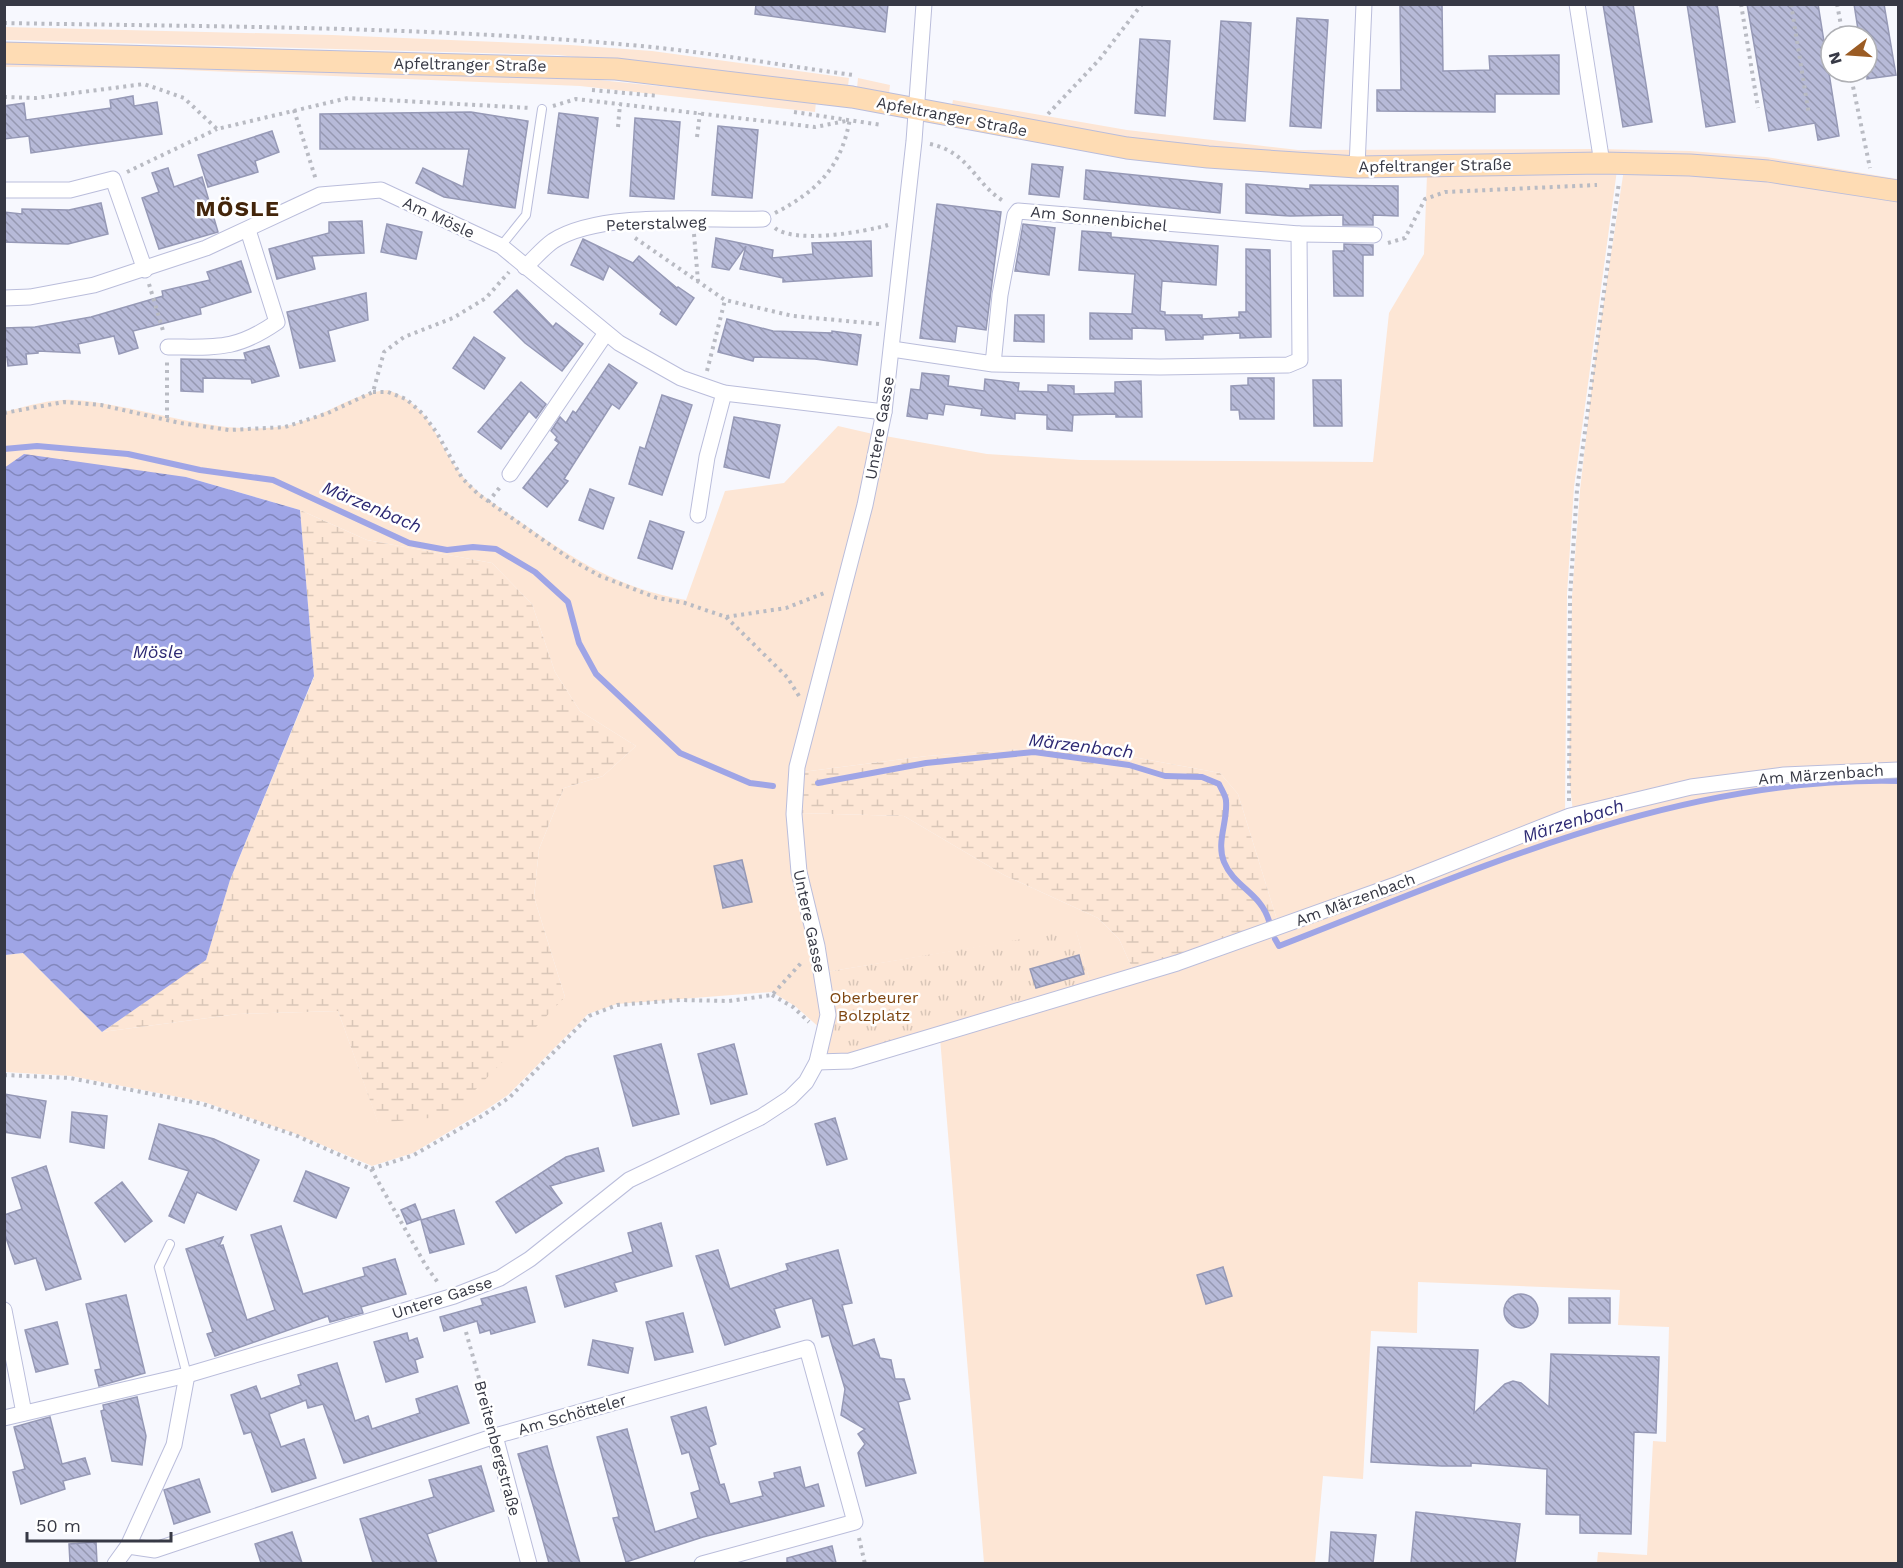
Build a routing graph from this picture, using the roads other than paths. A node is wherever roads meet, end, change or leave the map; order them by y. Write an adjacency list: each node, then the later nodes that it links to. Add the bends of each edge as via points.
1 (924, 4): 6 (street, Untere Gasse)
2 (1364, 4): 7 (street)
3 (1577, 4): 8 (street)
4 (4, 53): 6 (street, Apfeltranger Straße, via 616,69 852,97)
5 (542, 109): 15 (lane, via 526,215)
6 (917, 110): 7 (street, Apfeltranger Straße, via 1127,148 1287,164); 21 (street, Untere Gasse)
7 (1357, 166): 8 (street, Apfeltranger Straße)
8 (1615, 170): 10 (street, Apfeltranger Straße, via 1690,165 1869,173)
9 (4, 190): 17 (street, via 70,190 113,179)
10 (1899, 191)
11 (763, 219): 16 (street, Peterstalweg, via 612,222 574,231 551,242)
12 (248, 230): 15 (street, Am Mösle, via 320,195 381,190); 17 (street, Am Mösle); 20 (street, via 277,322 257,336 226,347)
13 (1299, 234): 14 (street, Am Sonnenbichel); 22 (street, via 1300,360 1288,364 1160,367); 22 (street, Am Sonnenbichel, via 1018,211 1000,296)
14 (1374, 235)
15 (501, 246): 16 (street, Am Mösle)
16 (522, 264): 19 (street, Am Mösle)
17 (145, 270): 18 (street, Am Mösle, via 94,285)
18 (4, 298)
19 (606, 333): 23 (street, Am Mösle, via 681,378); 25 (street)
20 (168, 347)
21 (892, 349): 22 (street); 24 (street, Untere Gasse)
22 (993, 364)
23 (724, 393): 24 (street, Am Mösle); 26 (street, via 707,457)
24 (884, 412): 28 (street, Untere Gasse, via 865,505 797,767 794,814 799,872 828,1015)
25 (510, 474)
26 (698, 515)
27 (1899, 770): 28 (street, Am Märzenbach, via 1784,775 1691,787 1570,816 1398,884 1177,963 850,1060)
28 (817, 1062): 31 (street, Untere Gasse, via 806,1082 780,1105 629,1180 530,1259 500,1278 454,1296)
29 (170, 1244): 31 (lane, via 159,1267)
30 (4, 1310): 32 (street)
31 (187, 1375): 32 (street, Untere Gasse); 35 (street, via 174,1445)
32 (24, 1413): 33 (street, Untere Gasse)
33 (4, 1418)
34 (495, 1436): 35 (street, Am Schötteler, via 155,1550); 37 (street, Breitenbergstraße); 38 (street, Am Schötteler, via 807,1348 855,1522)
35 (128, 1545): 36 (street)
36 (115, 1563)
37 (530, 1563)
38 (702, 1563)

